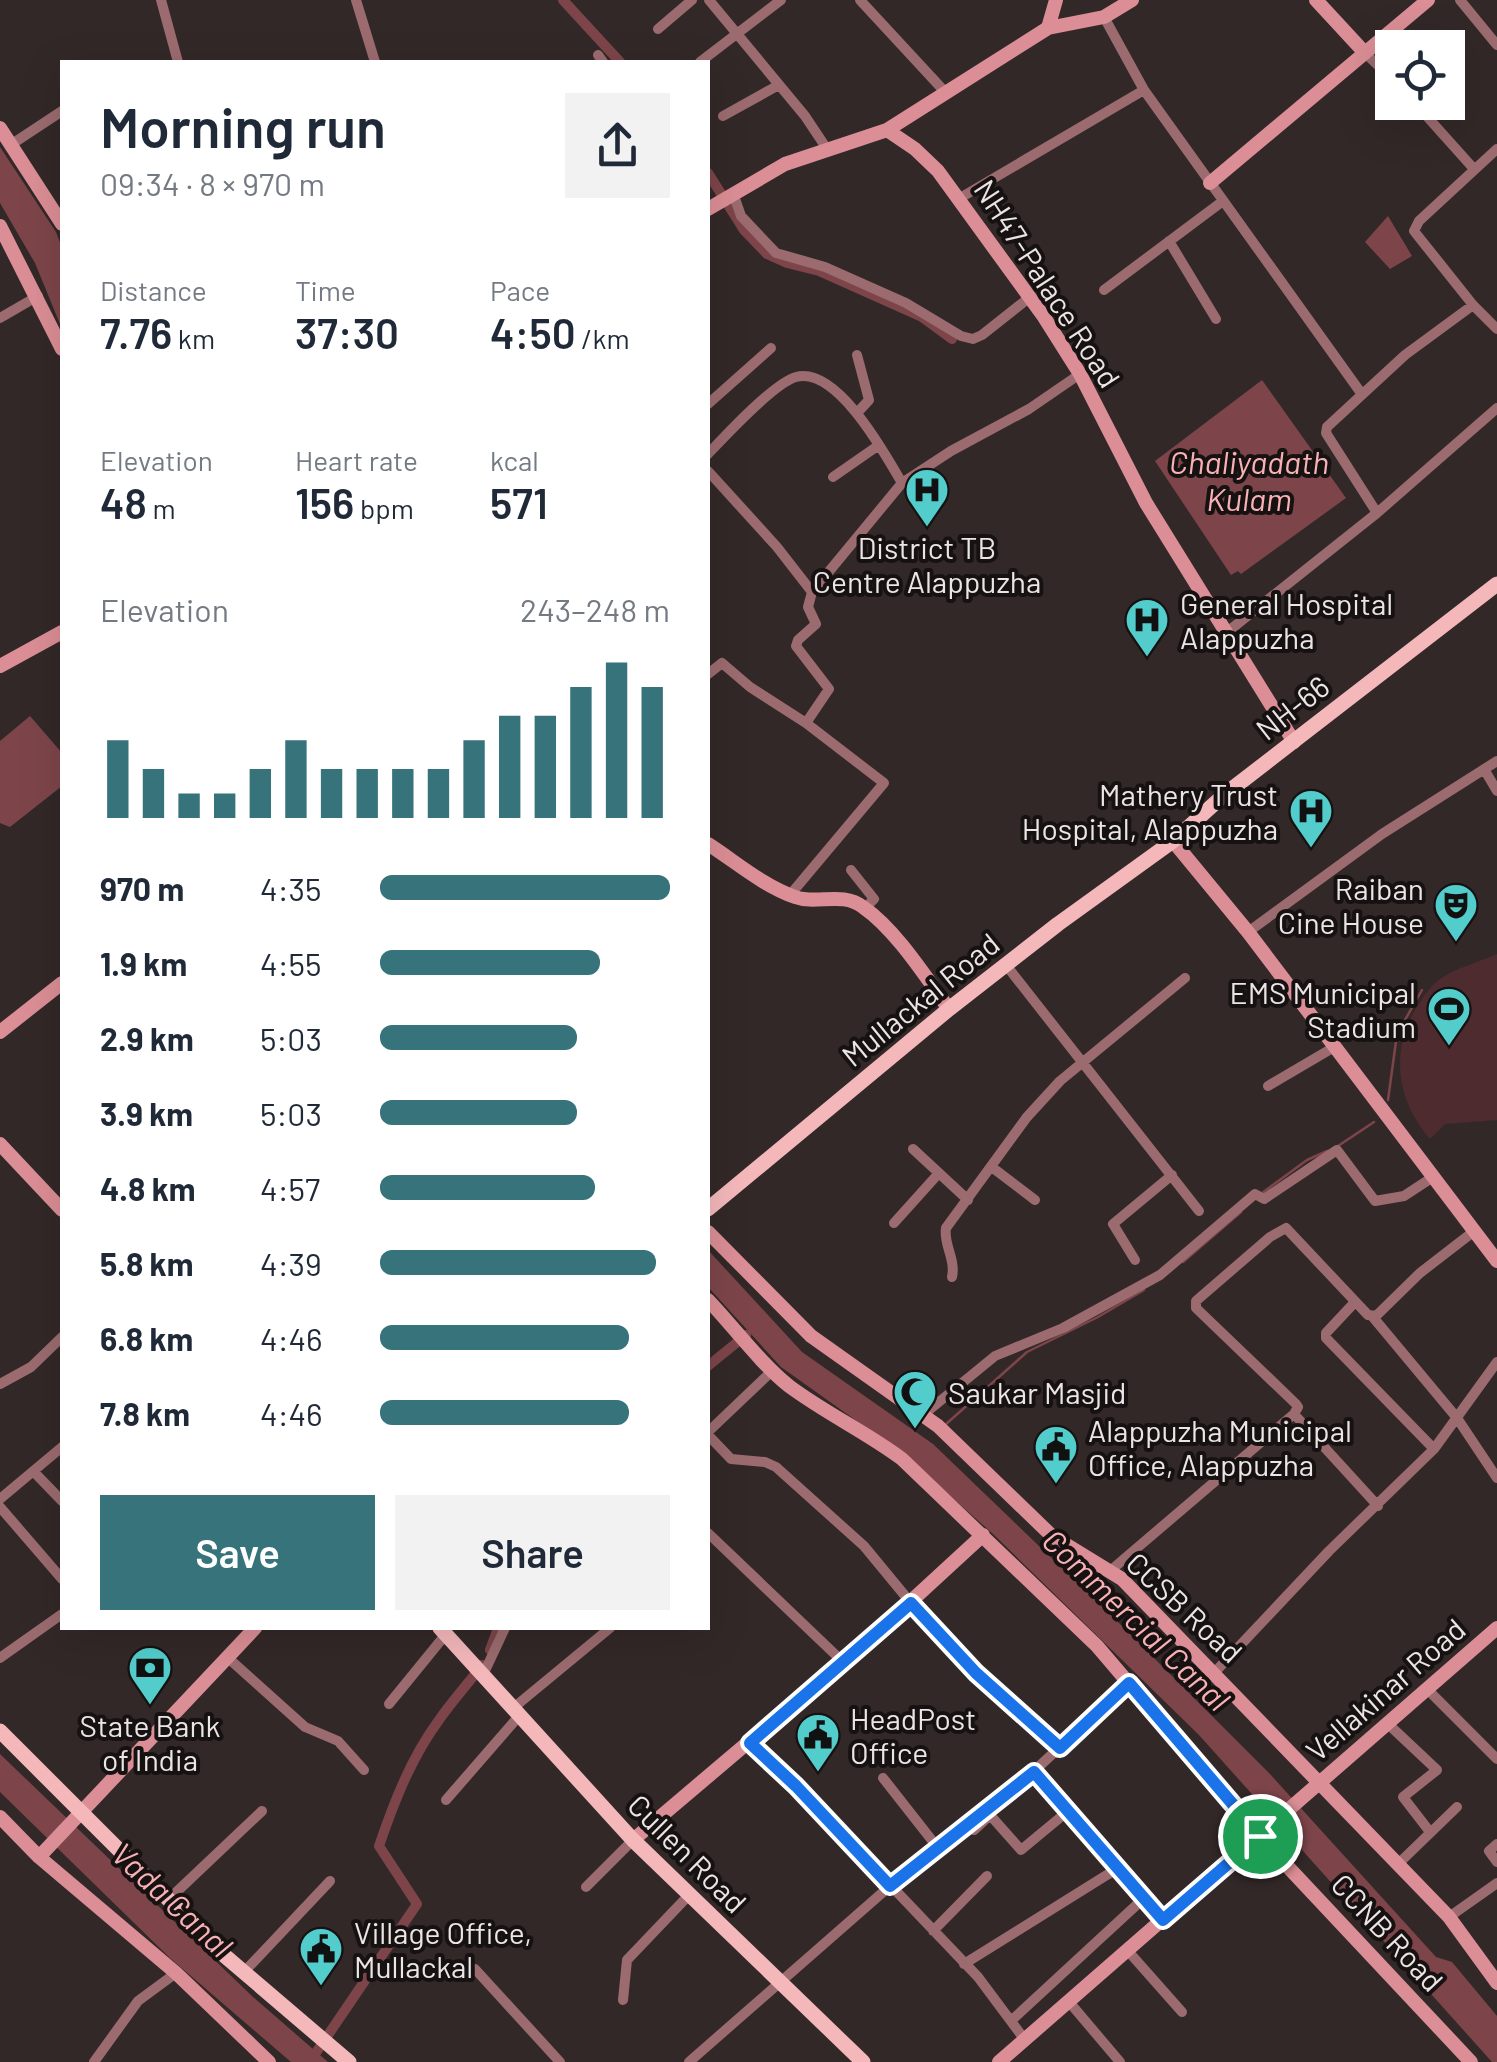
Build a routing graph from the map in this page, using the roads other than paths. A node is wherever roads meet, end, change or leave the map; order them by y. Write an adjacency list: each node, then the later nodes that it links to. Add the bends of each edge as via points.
1 (161, 0): 18 (street)
2 (356, 0): 19 (street)
3 (692, 0): 14 (street)
4 (709, 0): 15 (street)
5 (782, 0): 15 (street)
6 (860, 0): 24 (street)
7 (1056, 0): 13 (main road)
8 (1132, 0): 12 (main road)
9 (1316, 0): 17 (main road)
10 (1428, 0): 17 (main road)
11 (1460, 0): 16 (street)
12 (1104, 17): 13 (main road); 23 (street)
13 (1048, 28): 24 (main road)
14 (658, 29)
15 (737, 34): 20 (street); 22 (street)
16 (1497, 44)
17 (1366, 53): 21 (street); 34 (main road)
18 (177, 60)
19 (374, 60)
20 (703, 60)
21 (1375, 62)
22 (777, 86): 26 (street); 32 (street)
23 (1144, 90): 34 (street); 36 (street)
24 (946, 93): 29 (main road)
25 (60, 112): 30 (street)
26 (723, 116)
27 (1430, 120): 33 (street)
28 (0, 128): 30 (main road)
29 (887, 130): 32 (main road); 36 (main road, NH47-Palace Road, via 915,149)
30 (12, 144): 39 (main road)
31 (1497, 149): 33 (street)
32 (827, 150): 35 (main road)
33 (1474, 170): 46 (street, via 1414,227)
34 (1210, 182): 37 (street)
35 (732, 193): 38 (main road); 45 (street, via 741,216 776,253 906,303 961,336 982,335)
36 (960, 198): 45 (main road, NH47-Palace Road)
37 (1224, 201): 41 (street); 54 (street)
38 (712, 206)
39 (60, 221)
40 (0, 226): 42 (main road)
41 (1168, 241): 43 (street); 48 (street)
42 (9, 260): 44 (main road)
43 (1104, 290)
44 (38, 296): 47 (street); 50 (main road)
45 (1030, 296): 53 (main road, NH47-Palace Road)
46 (1473, 304): 49 (street); 54 (street)
47 (0, 318)
48 (1216, 318)
49 (1497, 329)
50 (60, 345)
51 (771, 348): 55 (street)
52 (857, 355): 57 (street, via 869,400)
53 (1080, 374): 62 (street); 67 (main road, NH47-Palace Road, via 1146,504)
54 (1361, 393): 63 (street, via 1326,433)
55 (710, 402)
56 (1497, 408): 63 (street)
57 (857, 413): 58 (street); 59 (street, via 819,380 797,376)
58 (879, 445): 61 (street); 62 (street)
59 (710, 452)
60 (710, 473): 65 (street)
61 (832, 477)
62 (902, 483): 65 (street)
63 (1376, 513): 67 (street)
64 (1497, 584): 71 (main road, NH-66)
65 (812, 592): 70 (street, via 808,607 816,624 796,646 828,689)
66 (60, 633): 68 (main road)
67 (1226, 633): 71 (main road, NH47-Palace Road)
68 (0, 666)
69 (710, 672): 70 (street, via 722,663)
70 (806, 723): 78 (street, via 884,783)
71 (1294, 742): 75 (main road, NH-66)
72 (1497, 761): 73 (street)
73 (1484, 769): 74 (street); 80 (street)
74 (1497, 791)
75 (1173, 841): 80 (main road); 81 (main road, Mullackal Road)
76 (710, 845): 78 (main road)
77 (851, 870): 79 (street, via 874,899)
78 (790, 895): 79 (main road, via 840,898)
79 (865, 908): 84 (main road)
80 (1248, 932): 86 (main road)
81 (1006, 965): 84 (main road, Mullackal Road); 87 (street)
82 (1185, 978): 87 (street)
83 (60, 985): 85 (main road)
84 (949, 1009): 97 (main road, Mullackal Road)
85 (0, 1032)
86 (1336, 1046): 88 (street); 94 (main road)
87 (1082, 1062): 91 (street, via 1027,1116); 93 (street)
88 (1268, 1086)
89 (0, 1144): 98 (main road)
90 (912, 1149): 92 (street)
91 (993, 1168): 95 (street); 96 (street)
92 (939, 1173): 95 (street); 100 (street)
93 (1172, 1175): 99 (street); 103 (street, via 1113,1224)
94 (1433, 1177): 101 (main road); 114 (street, via 1404,1196 1376,1201 1337,1150 1260,1196 1160,1275 995,1356)
95 (968, 1200): 105 (street, via 944,1232)
96 (1035, 1200)
97 (710, 1207)
98 (60, 1208)
99 (1199, 1211)
100 (894, 1222)
101 (1473, 1232): 104 (main road); 108 (street)
102 (710, 1234): 114 (main road, CCSB Road, via 812,1336)
103 (1135, 1260)
104 (1497, 1261)
105 (952, 1277)
106 (710, 1302): 111 (main road, CCNB Road)
107 (1354, 1302): 108 (street); 113 (street, via 1286,1228 1196,1301 1296,1404); 119 (street, via 1326,1338)
108 (1372, 1316): 115 (street)
109 (60, 1339): 112 (street)
110 (1497, 1362): 115 (street)
111 (772, 1372): 116 (street); 126 (main road, CCNB Road, via 902,1459)
112 (0, 1384)
113 (1294, 1414): 124 (street); 128 (street)
114 (923, 1415): 128 (main road, CCSB Road, via 1052,1536)
115 (1458, 1418): 119 (street); 121 (street)
116 (710, 1431)
117 (710, 1438): 130 (street, via 730,1459 776,1467 864,1546)
118 (60, 1448): 120 (street)
119 (1434, 1449): 124 (street)
120 (34, 1472): 122 (street); 123 (street)
121 (1497, 1478)
122 (0, 1499)
123 (60, 1499)
124 (1378, 1506): 141 (street)
125 (0, 1507): 129 (street)
126 (983, 1535): 130 (main road); 142 (main road, CCNB Road)
127 (710, 1541): 139 (street)
128 (1110, 1571): 141 (main road, CCSB Road)
129 (60, 1577)
130 (911, 1603): 139 (main road); 149 (street)
131 (60, 1615): 137 (street)
132 (1497, 1628): 143 (main road, Vellakinar Road)
133 (254, 1630): 138 (main road)
134 (504, 1630): 140 (street)
135 (608, 1630): 145 (street)
136 (443, 1631): 140 (main road, Cullen Road); 144 (street)
137 (0, 1658)
138 (227, 1658): 151 (street, via 305,1727 338,1741); 159 (main road)
139 (842, 1662): 148 (main road)
140 (478, 1670): 145 (main road, Cullen Road)
141 (1215, 1672): 154 (main road, CCSB Road)
142 (1129, 1683): 149 (street); 162 (main road, CCNB Road)
143 (1426, 1688): 146 (main road, Vellakinar Road); 150 (street)
144 (389, 1704)
145 (516, 1713): 155 (street); 164 (main road, Cullen Road)
146 (1386, 1723): 154 (main road, Vellakinar Road); 163 (street, via 1436,1770 1403,1797)
147 (0, 1731): 159 (main road)
148 (750, 1743): 164 (main road); 174 (street)
149 (1060, 1748): 152 (street)
150 (1497, 1759)
151 (364, 1770)
152 (1034, 1772): 158 (street); 166 (street)
153 (883, 1778): 166 (street)
154 (1321, 1782): 162 (main road, Vellakinar Road); 169 (main road, CCSB Road)
155 (446, 1800)
156 (1457, 1807): 163 (street)
157 (262, 1811): 178 (street)
158 (1068, 1811): 161 (street, via 1020,1850 990,1815); 170 (street)
159 (78, 1816): 167 (main road); 178 (main road)
160 (0, 1817): 167 (main road)
161 (974, 1830)
162 (1264, 1832): 180 (main road, Vellakinar Road); 202 (main road, CCNB Road)
163 (1430, 1832): 169 (street)
164 (633, 1840): 175 (street); 176 (main road, Cullen Road)
165 (1497, 1844): 168 (street, via 1489,1851)
166 (938, 1848): 174 (street)
167 (42, 1854): 186 (main road)
168 (1497, 1862)
169 (1397, 1865): 179 (main road, CCSB Road)
170 (1118, 1868): 177 (street); 183 (street)
171 (987, 1876): 181 (street)
172 (330, 1881): 185 (street)
173 (1497, 1883): 179 (street)
174 (890, 1886): 181 (street); 187 (street)
175 (586, 1888)
176 (690, 1895): 187 (main road, Cullen Road); 189 (street, via 627,1960)
177 (1143, 1899): 180 (street); 192 (street)
178 (168, 1900): 185 (main road)
179 (1448, 1917): 188 (main road, CCSB Road)
180 (1163, 1920): 182 (main road, Vellakinar Road)
181 (933, 1931): 183 (street)
182 (1128, 1951): 190 (main road, Vellakinar Road); 191 (street)
183 (964, 1964): 192 (street)
184 (475, 1969): 197 (street)
185 (244, 1972): 194 (main road)
186 (176, 1973): 195 (street, via 138,2001); 196 (main road)
187 (778, 1981): 198 (street); 199 (main road, Cullen Road)
188 (1497, 1983)
189 (623, 2000)
190 (1070, 2002): 193 (main road, Vellakinar Road); 201 (street)
191 (1182, 2012)
192 (1012, 2020): 193 (street)
193 (1025, 2040): 200 (main road, Vellakinar Road)
194 (343, 2056)
195 (98, 2061)
196 (270, 2062)
197 (560, 2062)
198 (689, 2062)
199 (863, 2062)
200 (999, 2062)
201 (1120, 2062)
202 (1471, 2062)

